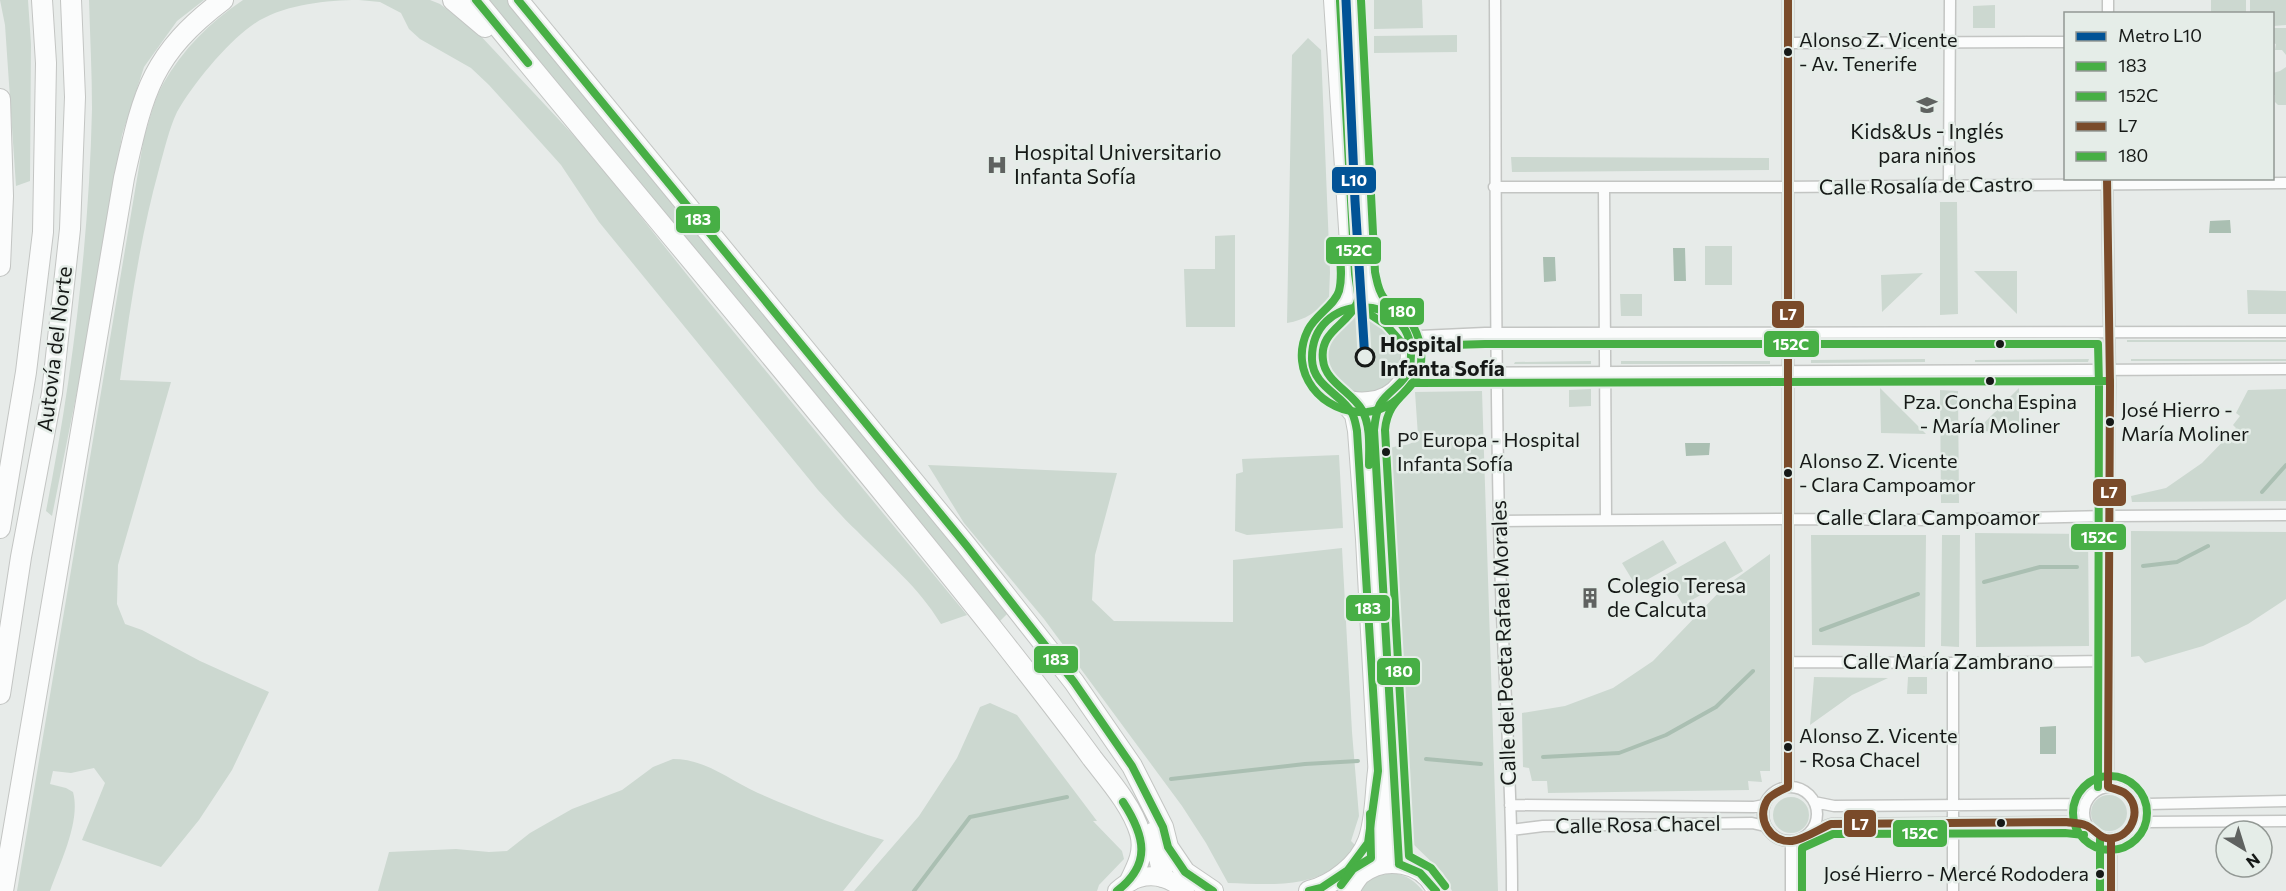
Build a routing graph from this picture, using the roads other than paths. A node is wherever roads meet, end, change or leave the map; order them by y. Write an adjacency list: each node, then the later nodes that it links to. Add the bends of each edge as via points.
1 (42, 0): 45 (highway, Autovía del Norte, via 46,63 43,232 26,372)
2 (71, 0): 49 (highway, Autovía del Norte, via 75,98 70,228 52,393)
3 (223, 0): 74 (highway, via 169,50 139,110 124,178)
4 (453, 0): 15 (highway, via 501,43)
5 (476, 0): 15 (highway)
6 (518, 0): 56 (highway, via 959,536 1074,682 1132,766)
7 (1333, 0): 25 (main road, via 1350,274 1349,295)
8 (1350, 0): 24 (main road, via 1365,273 1368,291)
9 (1495, 0): 20 (street, Calle del Poeta Rafael Morales)
10 (1788, 0): 14 (street)
11 (1950, 0): 12 (street)
12 (1950, 42): 13 (street); 14 (street); 19 (street)
13 (2064, 42)
14 (1788, 43): 21 (street)
15 (523, 57): 73 (highway, via 941,564 1109,780 1130,812 1143,850)
16 (0, 99): 23 (highway)
17 (2107, 181): 18 (street, Calle Rosalía de Castro); 19 (street, Calle Rosalía de Castro); 31 (street)
18 (2286, 183)
19 (1949, 185): 21 (street, Calle Rosalía de Castro)
20 (1494, 187): 22 (street, Calle Rosalía de Castro); 28 (street, Calle del Poeta Rafael Morales)
21 (1788, 187): 22 (street, Calle Rosalía de Castro); 30 (street)
22 (1604, 188): 29 (street)
23 (0, 266)
24 (1377, 307): 25 (main road); 27 (main road, via 1393,317)
25 (1342, 309): 39 (main road, via 1316,335 1312,351 1314,372)
26 (2286, 332): 31 (street)
27 (1406, 333): 28 (street); 36 (main road, via 1411,351)
28 (1497, 333): 29 (street); 37 (street, Calle del Poeta Rafael Morales)
29 (1605, 333): 30 (street); 34 (street)
30 (1788, 333): 31 (street); 35 (street)
31 (2108, 333): 33 (street)
32 (2286, 369): 33 (street)
33 (2110, 371): 35 (street); 41 (street)
34 (1605, 372): 35 (street); 37 (street); 43 (street)
35 (1788, 372): 42 (street)
36 (1407, 373): 37 (street); 38 (main road)
37 (1498, 373): 44 (street, Calle del Poeta Rafael Morales)
38 (1384, 397): 39 (main road, via 1371,401); 70 (main road, via 1376,411 1374,430)
39 (1340, 398): 50 (main road, via 1354,415 1357,431)
40 (2286, 515): 41 (street, Calle Clara Campoamor)
41 (2108, 516): 42 (street, Calle Clara Campoamor); 46 (street)
42 (1788, 519): 43 (street, Calle Clara Campoamor); 47 (street)
43 (1606, 520): 44 (street, Calle Clara Campoamor)
44 (1499, 521): 58 (street, Calle del Poeta Rafael Morales)
45 (0, 528)
46 (2108, 661): 48 (street, Calle María Zambrano); 52 (street)
47 (1788, 662): 48 (street, Calle María Zambrano); 51 (street)
48 (1953, 663): 60 (street)
49 (0, 694)
50 (1378, 771): 71 (main road); 77 (highway, via 1368,843 1348,870 1321,888)
51 (1788, 787): 55 (street, via 1799,788); 59 (street, via 1769,796)
52 (2108, 787): 53 (street, via 2127,793); 57 (street, via 2098,789)
53 (2133, 801): 54 (street); 66 (street, via 2136,811)
54 (2286, 801)
55 (1814, 802): 60 (street, via 1834,806); 67 (street, via 1817,812)
56 (1149, 803): 72 (highway); 76 (highway, via 1163,827 1168,847 1185,872)
57 (2085, 804): 60 (street); 63 (street)
58 (1510, 805): 59 (street, Calle Rosa Chacel); 65 (street, Calle del Poeta Rafael Morales)
59 (1764, 805): 64 (street)
60 (1952, 806): 62 (street)
61 (2286, 821): 66 (street, via 2147,822)
62 (1952, 823): 63 (street); 67 (street, via 1831,824); 82 (street)
63 (2086, 825): 68 (street, via 2092,833)
64 (1765, 826): 65 (street, Calle Rosa Chacel, via 1543,826); 69 (street, via 1772,835)
65 (1511, 830): 80 (street, Calle del Poeta Rafael Morales)
66 (2129, 830): 68 (street)
67 (1810, 832): 69 (street)
68 (2111, 839): 83 (street)
69 (1791, 841): 81 (street)
70 (1399, 864): 71 (main road); 79 (main road, via 1425,876)
71 (1380, 865): 78 (main road, via 1360,876)
72 (1163, 877): 73 (main road, via 1141,877); 75 (main road)
73 (1124, 886)
74 (3, 891)
75 (1185, 891)
76 (1213, 891)
77 (1309, 891)
78 (1350, 891)
79 (1436, 891)
80 (1512, 891)
81 (1791, 891)
82 (1953, 891)
83 (2111, 891)

